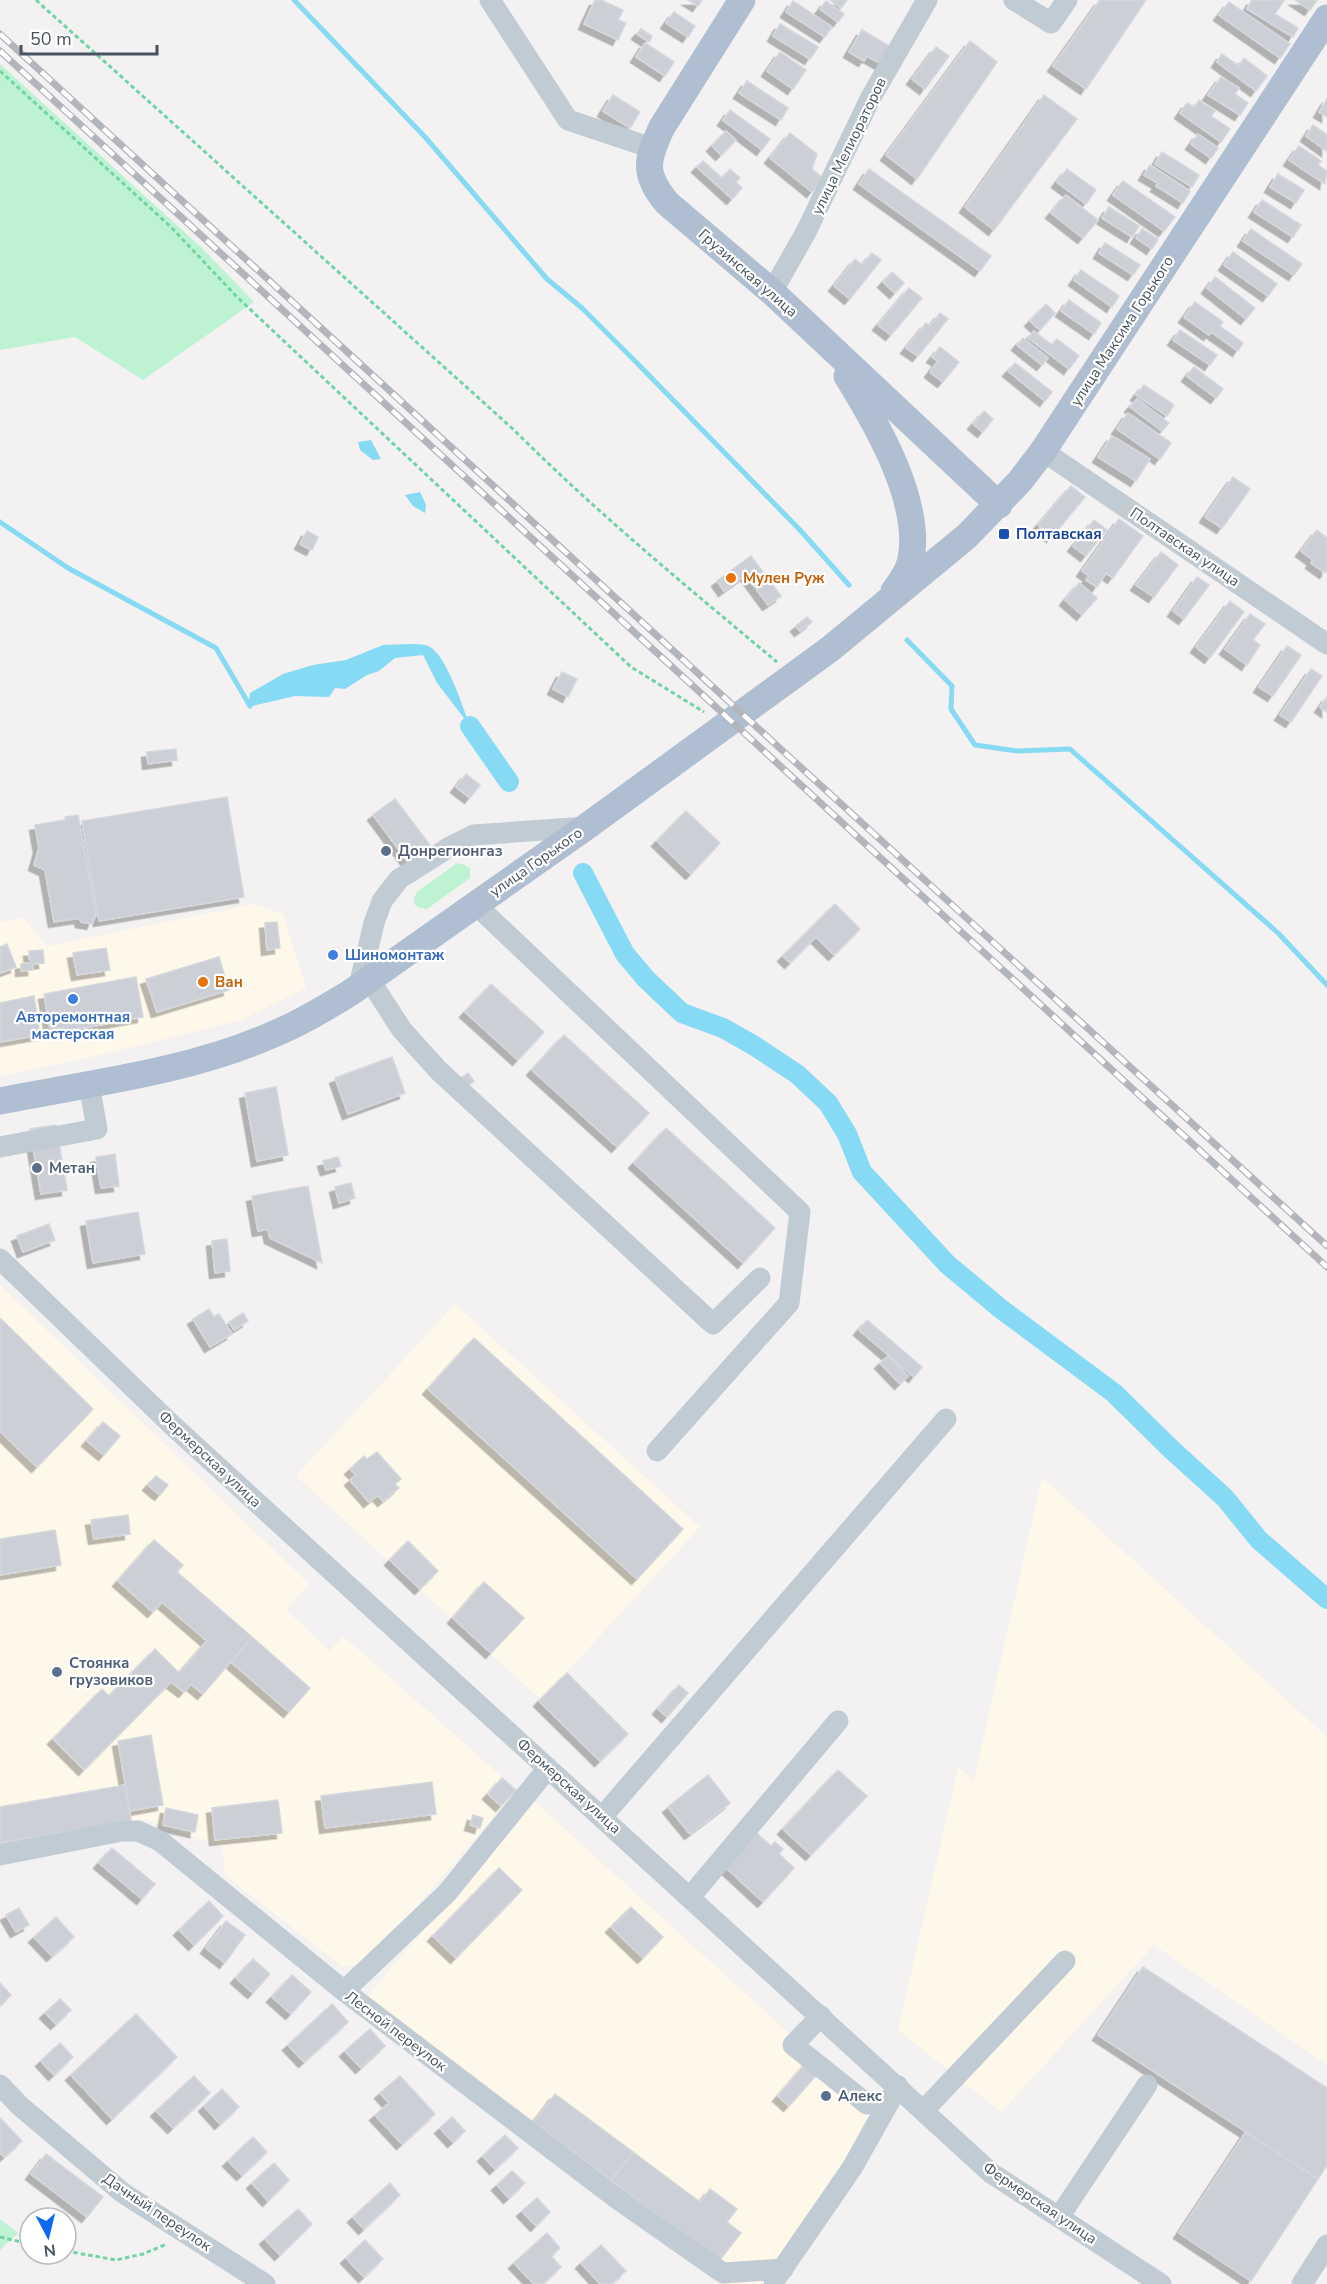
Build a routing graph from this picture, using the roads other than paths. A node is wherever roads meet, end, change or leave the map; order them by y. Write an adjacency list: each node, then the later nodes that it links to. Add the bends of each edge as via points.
1 (490, 0): 7 (street, via 568,120)
2 (742, 0): 7 (main road, Грузинская улица)
3 (927, 0): 8 (street, улица Мелиораторов, via 871,97 806,232)
4 (1014, 0): 5 (street, via 1051,23)
5 (1067, 0)
6 (1327, 18): 10 (main road, улица Максима Горького)
7 (652, 148): 8 (main road, Грузинская улица, via 650,178 667,203)
8 (772, 292): 9 (main road, Грузинская улица)
9 (816, 334): 11 (main road, Грузинская улица); 12 (main road, via 844,371 887,447 911,522 911,561 900,584)
10 (1043, 451): 11 (main road, улица Максима Горького); 13 (street, Полтавская улица)
11 (999, 505): 12 (main road, улица Максима Горького)
12 (877, 610): 14 (main road, улица Горького, via 795,676)
13 (1327, 644)
14 (586, 827): 15 (main road, улица Горького); 16 (street, via 474,835 399,879 382,900 374,923)
15 (475, 904): 16 (main road, улица Горького); 23 (street, via 800,1212 789,1303)
16 (364, 982): 17 (main road, улица Горького, via 308,1018 232,1051); 21 (street, via 439,1071 713,1324)
17 (88, 1084): 18 (main road); 19 (street, via 97,1129)
18 (0, 1101)
19 (0, 1146)
20 (0, 1259): 25 (street, Фермерская улица, via 172,1425)
21 (760, 1278)
22 (946, 1419): 26 (street)
23 (657, 1450)
24 (838, 1721): 28 (street)
25 (549, 1768): 26 (street, Фермерская улица); 30 (street, via 447,1893)
26 (602, 1817): 28 (street, Фермерская улица)
27 (0, 1855): 30 (street, Лесной переулок, via 122,1831 138,1832 160,1841)
28 (690, 1897): 31 (street, Фермерская улица)
29 (1065, 1961): 35 (street)
30 (344, 1991): 38 (street, Лесной переулок, via 616,2198 723,2272)
31 (821, 2016): 34 (street, Фермерская улица); 34 (street, via 793,2045 867,2104)
32 (0, 2085): 39 (street, Дачный переулок, via 123,2193)
33 (1147, 2085): 36 (street)
34 (894, 2094): 35 (street, Фермерская улица); 38 (street, via 852,2168)
35 (924, 2110): 36 (street, Фермерская улица, via 991,2173)
36 (1059, 2217): 40 (street, Фермерская улица)
37 (1327, 2245): 41 (street)
38 (777, 2276)
39 (265, 2284)
40 (1161, 2284)
41 (1302, 2284)

